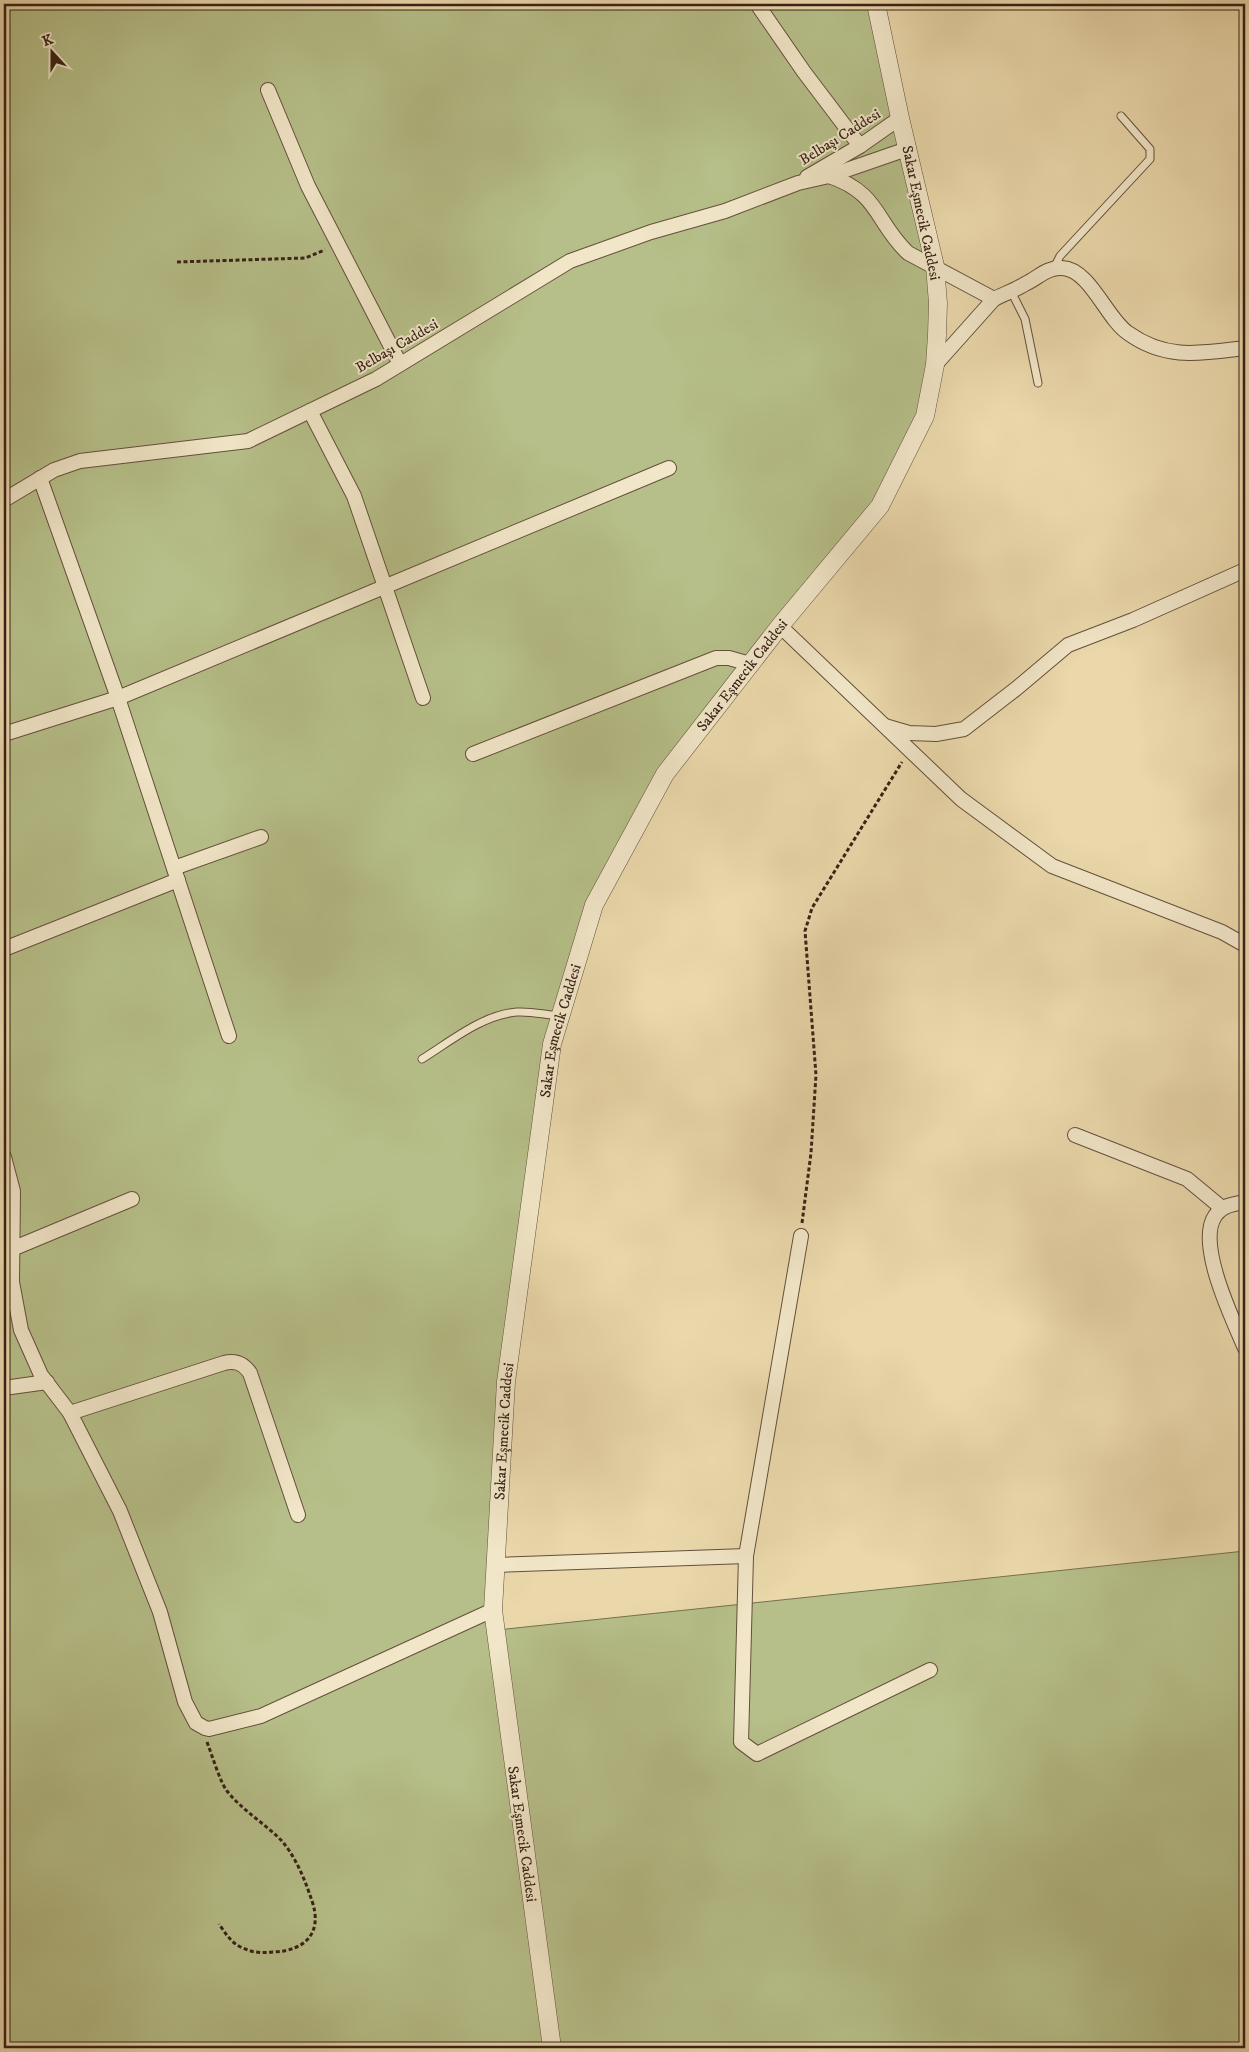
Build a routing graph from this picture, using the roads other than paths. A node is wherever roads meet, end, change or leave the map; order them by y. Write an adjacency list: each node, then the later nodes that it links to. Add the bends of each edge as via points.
1 (757, 4): 6 (street)
2 (876, 4): 5 (street, Sakar Eşmecik Caddesi)
3 (268, 90): 15 (street, via 308,186)
4 (1121, 116): 11 (lane, via 1150,149 1150,159 1060,256)
5 (900, 118): 6 (street, Belbaşı Caddesi); 7 (street, Sakar Eşmecik Caddesi)
6 (860, 146): 9 (street, Belbaşı Caddesi)
7 (907, 149): 8 (street, Belbaşı Caddesi); 10 (street, Sakar Eşmecik Caddesi)
8 (829, 176): 9 (street, Belbaşı Caddesi); 10 (street, via 848,183 866,196 898,243 920,260)
9 (798, 183): 15 (street, Belbaşı Caddesi, via 725,211 650,232 570,261)
10 (935, 266): 13 (street); 16 (street, Sakar Eşmecik Caddesi, via 938,303)
11 (1054, 268): 12 (street); 14 (street, via 1073,270 1086,280 1116,322 1138,340 1191,355)
12 (1011, 291): 13 (street); 17 (lane, via 1025,319)
13 (994, 299): 16 (street)
14 (1245, 348)
15 (400, 364): 18 (street, Belbaşı Caddesi)
16 (935, 365): 24 (street, Sakar Eşmecik Caddesi, via 924,416 880,506)
17 (1038, 384)
18 (310, 411): 20 (street, Belbaşı Caddesi, via 248,441 80,461); 23 (street, via 354,496)
19 (669, 468): 23 (street)
20 (40, 478): 21 (street, Belbaşı Caddesi); 26 (street)
21 (4, 500)
22 (1245, 570): 28 (street, via 1068,645 964,729 936,734 909,733)
23 (384, 587): 26 (street); 27 (street)
24 (780, 626): 25 (street, Sakar Eşmecik Caddesi); 28 (street)
25 (750, 664): 30 (street, via 716,658); 35 (street, Sakar Eşmecik Caddesi, via 665,774 594,905)
26 (118, 698): 29 (street); 32 (street)
27 (423, 698)
28 (882, 725): 33 (street, via 961,799 1052,866 1222,932)
29 (4, 734)
30 (473, 754)
31 (261, 837): 32 (street)
32 (176, 874): 34 (street); 36 (street)
33 (1245, 945)
34 (4, 948)
35 (560, 1016): 37 (lane, via 518,1012 498,1016 480,1023); 51 (street, Sakar Eşmecik Caddesi, via 552,1044 506,1382)
36 (229, 1036)
37 (422, 1058)
38 (1075, 1135): 42 (street, via 1188,1179)
39 (4, 1157): 44 (street, via 13,1191)
40 (132, 1199): 44 (street)
41 (1245, 1202): 42 (street)
42 (1222, 1208): 45 (street, via 1210,1225 1210,1248 1223,1296)
43 (801, 1236): 50 (street)
44 (12, 1249): 46 (street, via 12,1282 22,1330)
45 (1245, 1348)
46 (47, 1382): 47 (street); 48 (street)
47 (4, 1388)
48 (70, 1414): 49 (street, via 224,1363 241,1364 250,1373); 52 (street, via 120,1511 160,1612 185,1702 200,1726 209,1729 261,1716)
49 (298, 1514)
50 (746, 1556): 51 (street); 53 (street, via 741,1742 758,1754)
51 (495, 1565): 52 (street, Sakar Eşmecik Caddesi)
52 (493, 1610): 54 (street, Sakar Eşmecik Caddesi)
53 (930, 1670)
54 (552, 2048)

